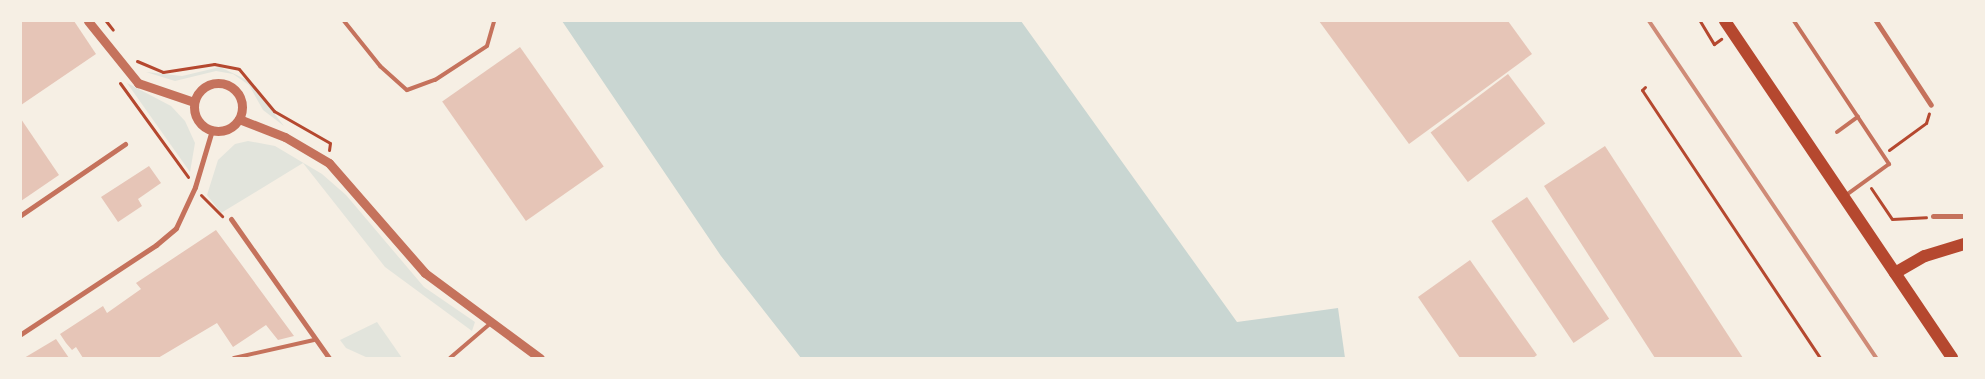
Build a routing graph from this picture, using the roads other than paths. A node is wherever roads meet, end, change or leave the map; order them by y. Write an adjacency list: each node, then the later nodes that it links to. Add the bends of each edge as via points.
1 (88, 21): 7 (street, via 138,83)
2 (344, 21): 3 (lane, via 380,66 407,90 434,80 486,46)
3 (494, 21)
4 (1725, 21): 14 (main road)
5 (1794, 21): 9 (lane)
6 (1876, 21): 8 (street)
7 (194, 102): 10 (street, via 202,88 226,84 239,95); 11 (street, via 195,116)
8 (1931, 105)
9 (1858, 118): 12 (lane); 14 (lane, via 1889,164)
10 (239, 119): 11 (street, via 227,129); 21 (street, via 285,137 329,163 425,273)
11 (212, 130): 22 (street, via 195,187 176,228 156,246)
12 (1838, 132)
13 (125, 144): 15 (street)
14 (1844, 198): 20 (main road)
15 (21, 215)
16 (1934, 216): 17 (street)
17 (1964, 216)
18 (231, 220): 23 (street)
19 (1964, 244): 20 (main road, via 1925,256)
20 (1895, 273): 30 (main road)
21 (493, 321): 28 (lane); 29 (street)
22 (21, 334)
23 (314, 340): 24 (street); 25 (lane)
24 (322, 354): 26 (street); 27 (street)
25 (234, 358)
26 (316, 358)
27 (329, 358)
28 (450, 358)
29 (540, 358)
30 (1952, 358)

